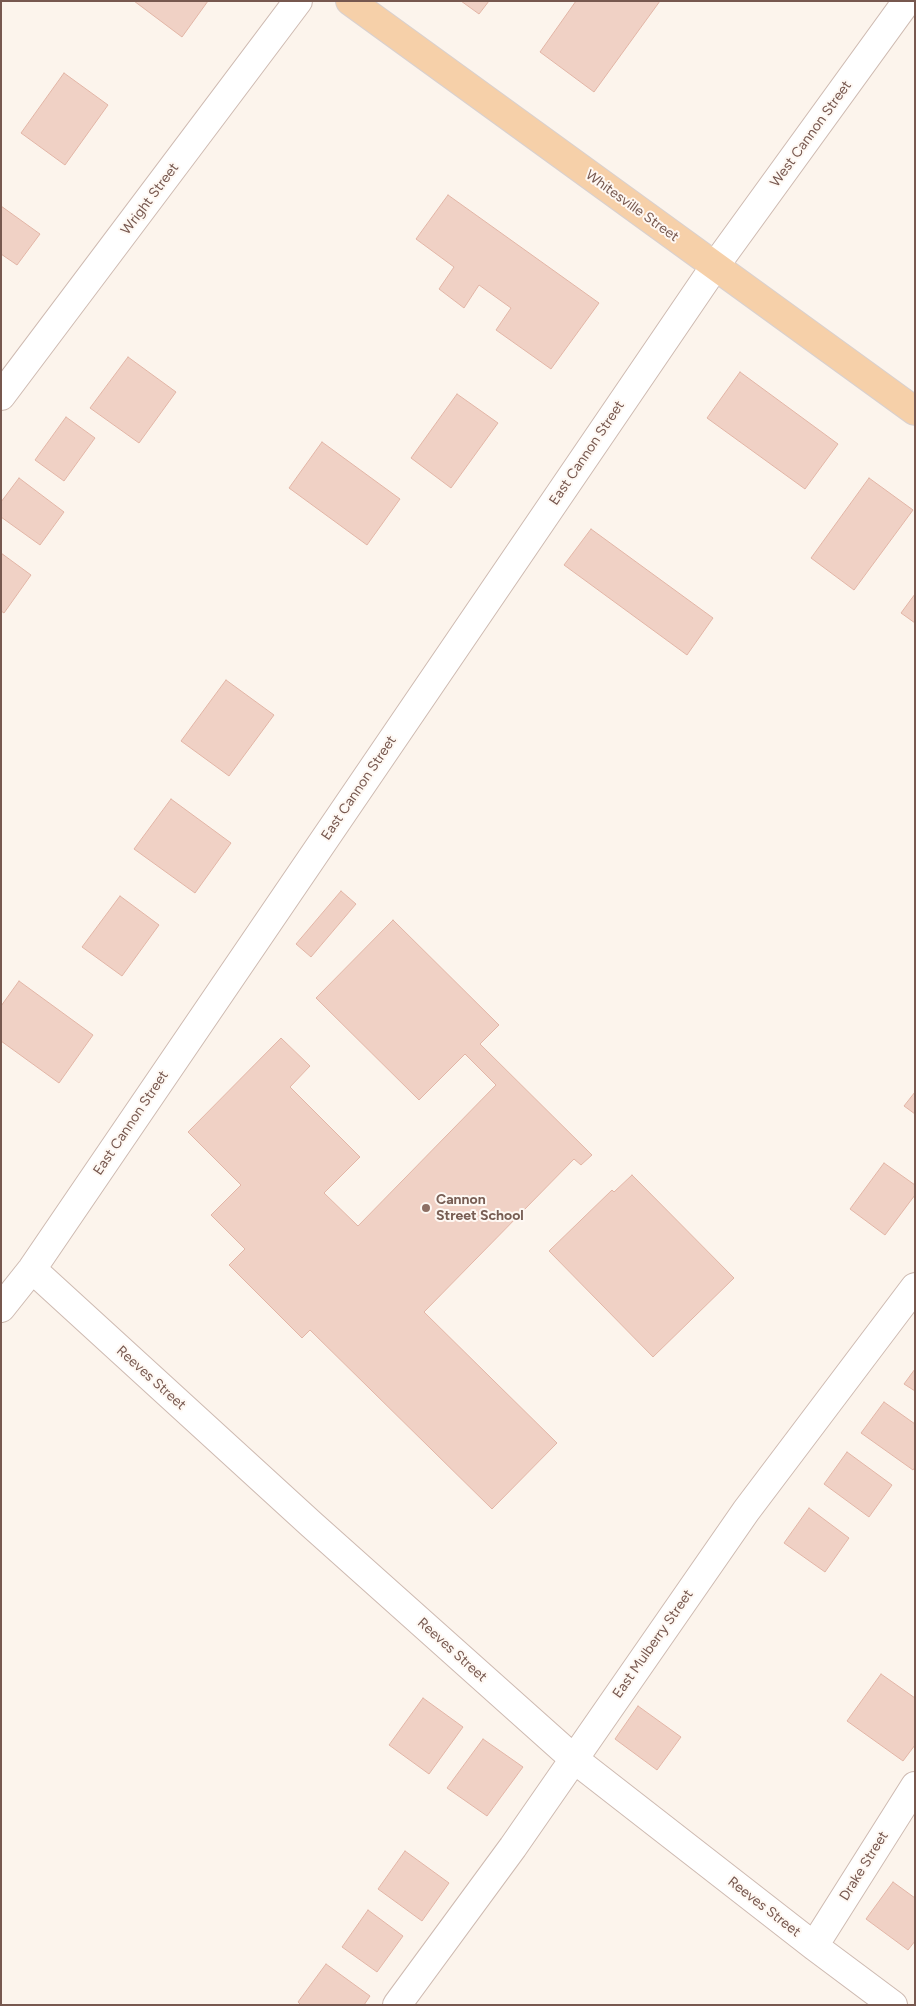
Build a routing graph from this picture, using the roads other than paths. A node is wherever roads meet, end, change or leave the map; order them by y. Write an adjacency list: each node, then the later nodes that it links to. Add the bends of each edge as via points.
1 (298, 1): 5 (street, Wright Street)
2 (350, 1): 4 (main road, Whitesville Street)
3 (907, 1): 4 (street, West Cannon Street)
4 (715, 266): 6 (main road, Whitesville Street); 7 (street, East Cannon Street)
5 (1, 396)
6 (915, 411)
7 (32, 1269): 9 (street, East Cannon Street); 10 (street, Reeves Street, via 310,1524)
8 (915, 1287): 10 (street, East Mulberry Street, via 746,1511)
9 (1, 1308)
10 (574, 1758): 12 (street, Reeves Street); 13 (street, East Mulberry Street)
11 (915, 1786): 12 (street, Drake Street)
12 (814, 1946): 14 (street, Reeves Street)
13 (397, 2005)
14 (893, 2005)

